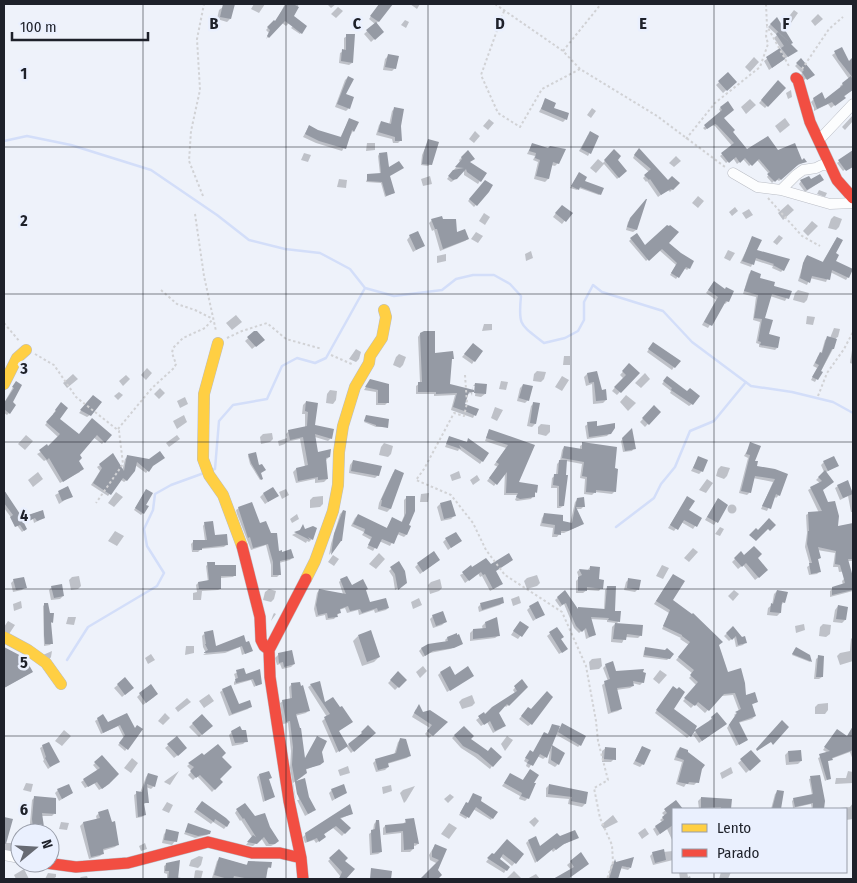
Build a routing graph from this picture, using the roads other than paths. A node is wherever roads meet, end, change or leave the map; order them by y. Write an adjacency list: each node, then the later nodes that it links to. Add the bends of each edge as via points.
1 (796, 78): 3 (street)
2 (853, 104): 3 (street)
3 (819, 140): 4 (street)
4 (831, 166): 6 (street, via 803,170); 7 (street)
5 (733, 173): 6 (street, via 757,187)
6 (781, 190): 8 (street, via 830,204)
7 (853, 198)
8 (853, 203)
9 (384, 310): 14 (street, via 382,338 355,386 343,426 334,511 315,561)
10 (218, 343): 14 (street, via 204,394 202,458 223,495 239,537 260,617 262,640)
11 (26, 350): 12 (street, via 17,358)
12 (4, 384)
13 (4, 637): 15 (street, via 46,663)
14 (269, 650): 16 (street, via 285,779)
15 (62, 684)
16 (301, 858): 17 (street, via 280,853 252,853 208,842 128,863 76,868); 18 (street)
17 (60, 865)
18 (303, 879)

